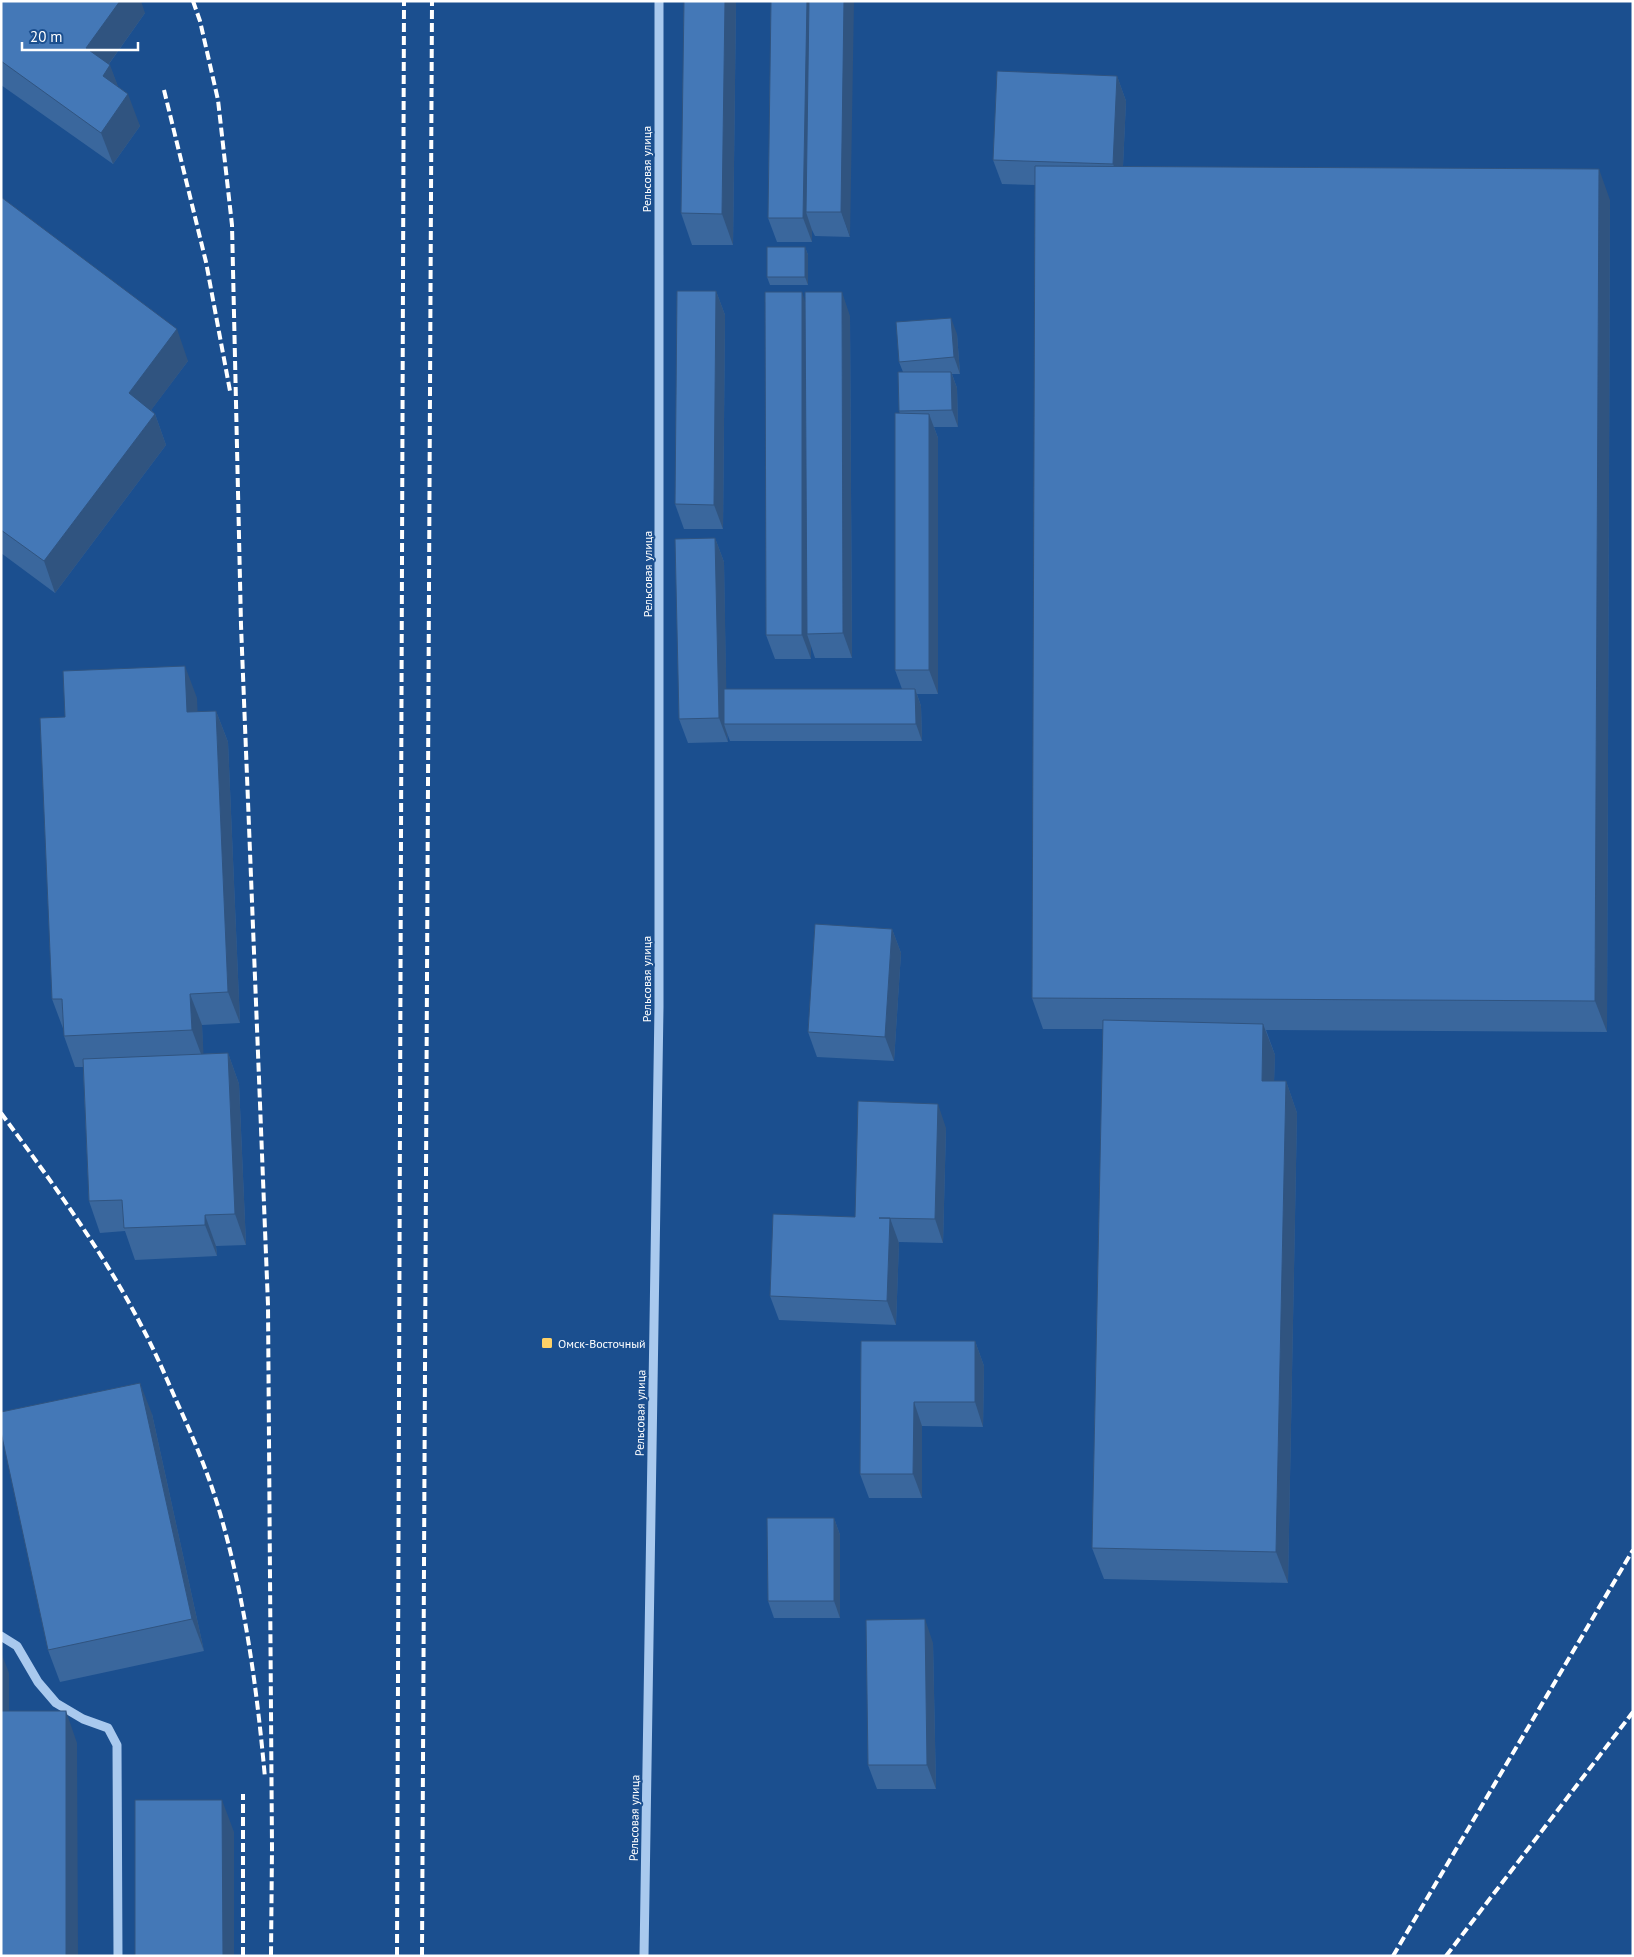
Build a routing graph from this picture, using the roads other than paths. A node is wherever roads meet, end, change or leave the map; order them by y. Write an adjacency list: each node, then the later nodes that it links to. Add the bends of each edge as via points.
1 (659, 1): 4 (street, Рельсовая улица, via 659,1007)
2 (1, 1636): 3 (street, via 17,1646 38,1682 56,1703 83,1719 108,1728 117,1745)
3 (118, 1956)
4 (644, 1956)

